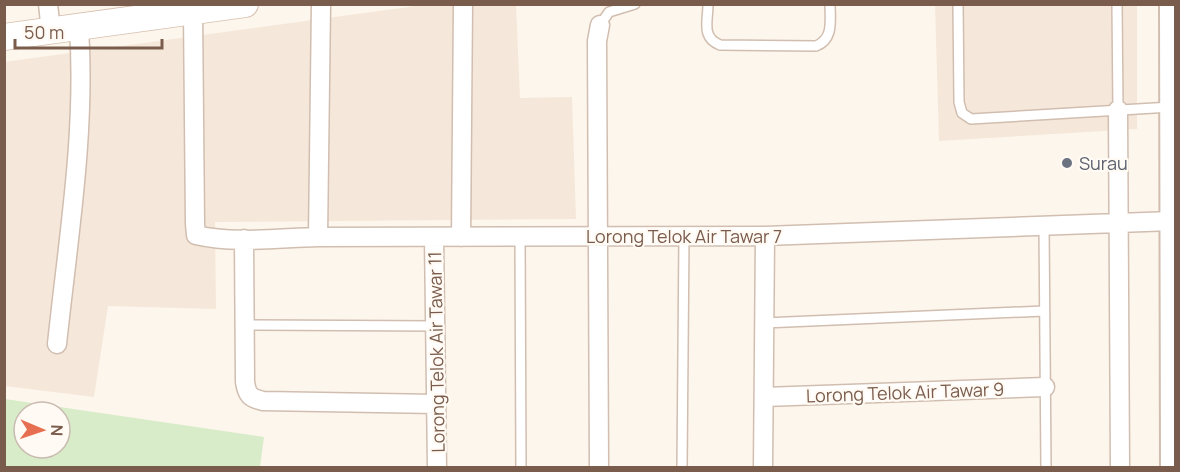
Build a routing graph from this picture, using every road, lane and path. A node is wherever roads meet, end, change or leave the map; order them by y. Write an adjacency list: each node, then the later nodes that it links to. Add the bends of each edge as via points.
1 (48, 4): 14 (street)
2 (245, 4): 11 (main road)
3 (321, 4): 23 (street)
4 (463, 4): 25 (street)
5 (635, 4): 12 (lane, via 609,12)
6 (708, 4): 7 (lane, via 707,36 720,45 816,46 830,32)
7 (830, 4)
8 (958, 4): 17 (lane, via 962,113 971,118)
9 (1117, 4): 17 (lane)
10 (1172, 4): 16 (street)
11 (193, 12): 13 (main road); 28 (street, Lorong Telok Air Tawar 7, via 196,235)
12 (600, 25): 27 (street)
13 (79, 28): 14 (main road); 33 (street, via 80,127)
14 (51, 31): 15 (main road)
15 (4, 37)
16 (1171, 107): 17 (lane); 18 (street)
17 (1118, 110): 19 (street)
18 (1172, 221): 19 (street, Lorong Telok Air Tawar 7); 34 (street)
19 (1118, 224): 20 (street, Lorong Telok Air Tawar 7); 45 (street)
20 (1044, 226): 22 (street, Lorong Telok Air Tawar 7); 29 (lane)
21 (684, 236): 22 (street, Lorong Telok Air Tawar 7); 27 (street, Lorong Telok Air Tawar 7); 42 (lane)
22 (765, 236): 30 (street)
23 (318, 237): 24 (street, Lorong Telok Air Tawar 7); 28 (street, Lorong Telok Air Tawar 7)
24 (434, 237): 25 (street, Lorong Telok Air Tawar 7); 32 (street, Lorong Telok Air Tawar 11)
25 (461, 237): 26 (street, Lorong Telok Air Tawar 7)
26 (520, 237): 27 (street, Lorong Telok Air Tawar 7); 40 (lane)
27 (599, 237): 41 (street)
28 (244, 239): 31 (street)
29 (1044, 311): 30 (lane); 35 (lane)
30 (765, 322): 36 (street)
31 (245, 325): 32 (lane); 37 (street, via 245,382 252,399)
32 (435, 326): 37 (street, Lorong Telok Air Tawar 11)
33 (57, 344)
34 (1174, 375): 38 (street)
35 (1045, 387): 36 (street, Lorong Telok Air Tawar 9); 44 (lane)
36 (764, 397): 43 (street)
37 (436, 404): 39 (street, Lorong Telok Air Tawar 11)
38 (1173, 466)
39 (437, 468)
40 (521, 468)
41 (599, 468)
42 (682, 468)
43 (763, 468)
44 (1046, 468)
45 (1120, 468)

